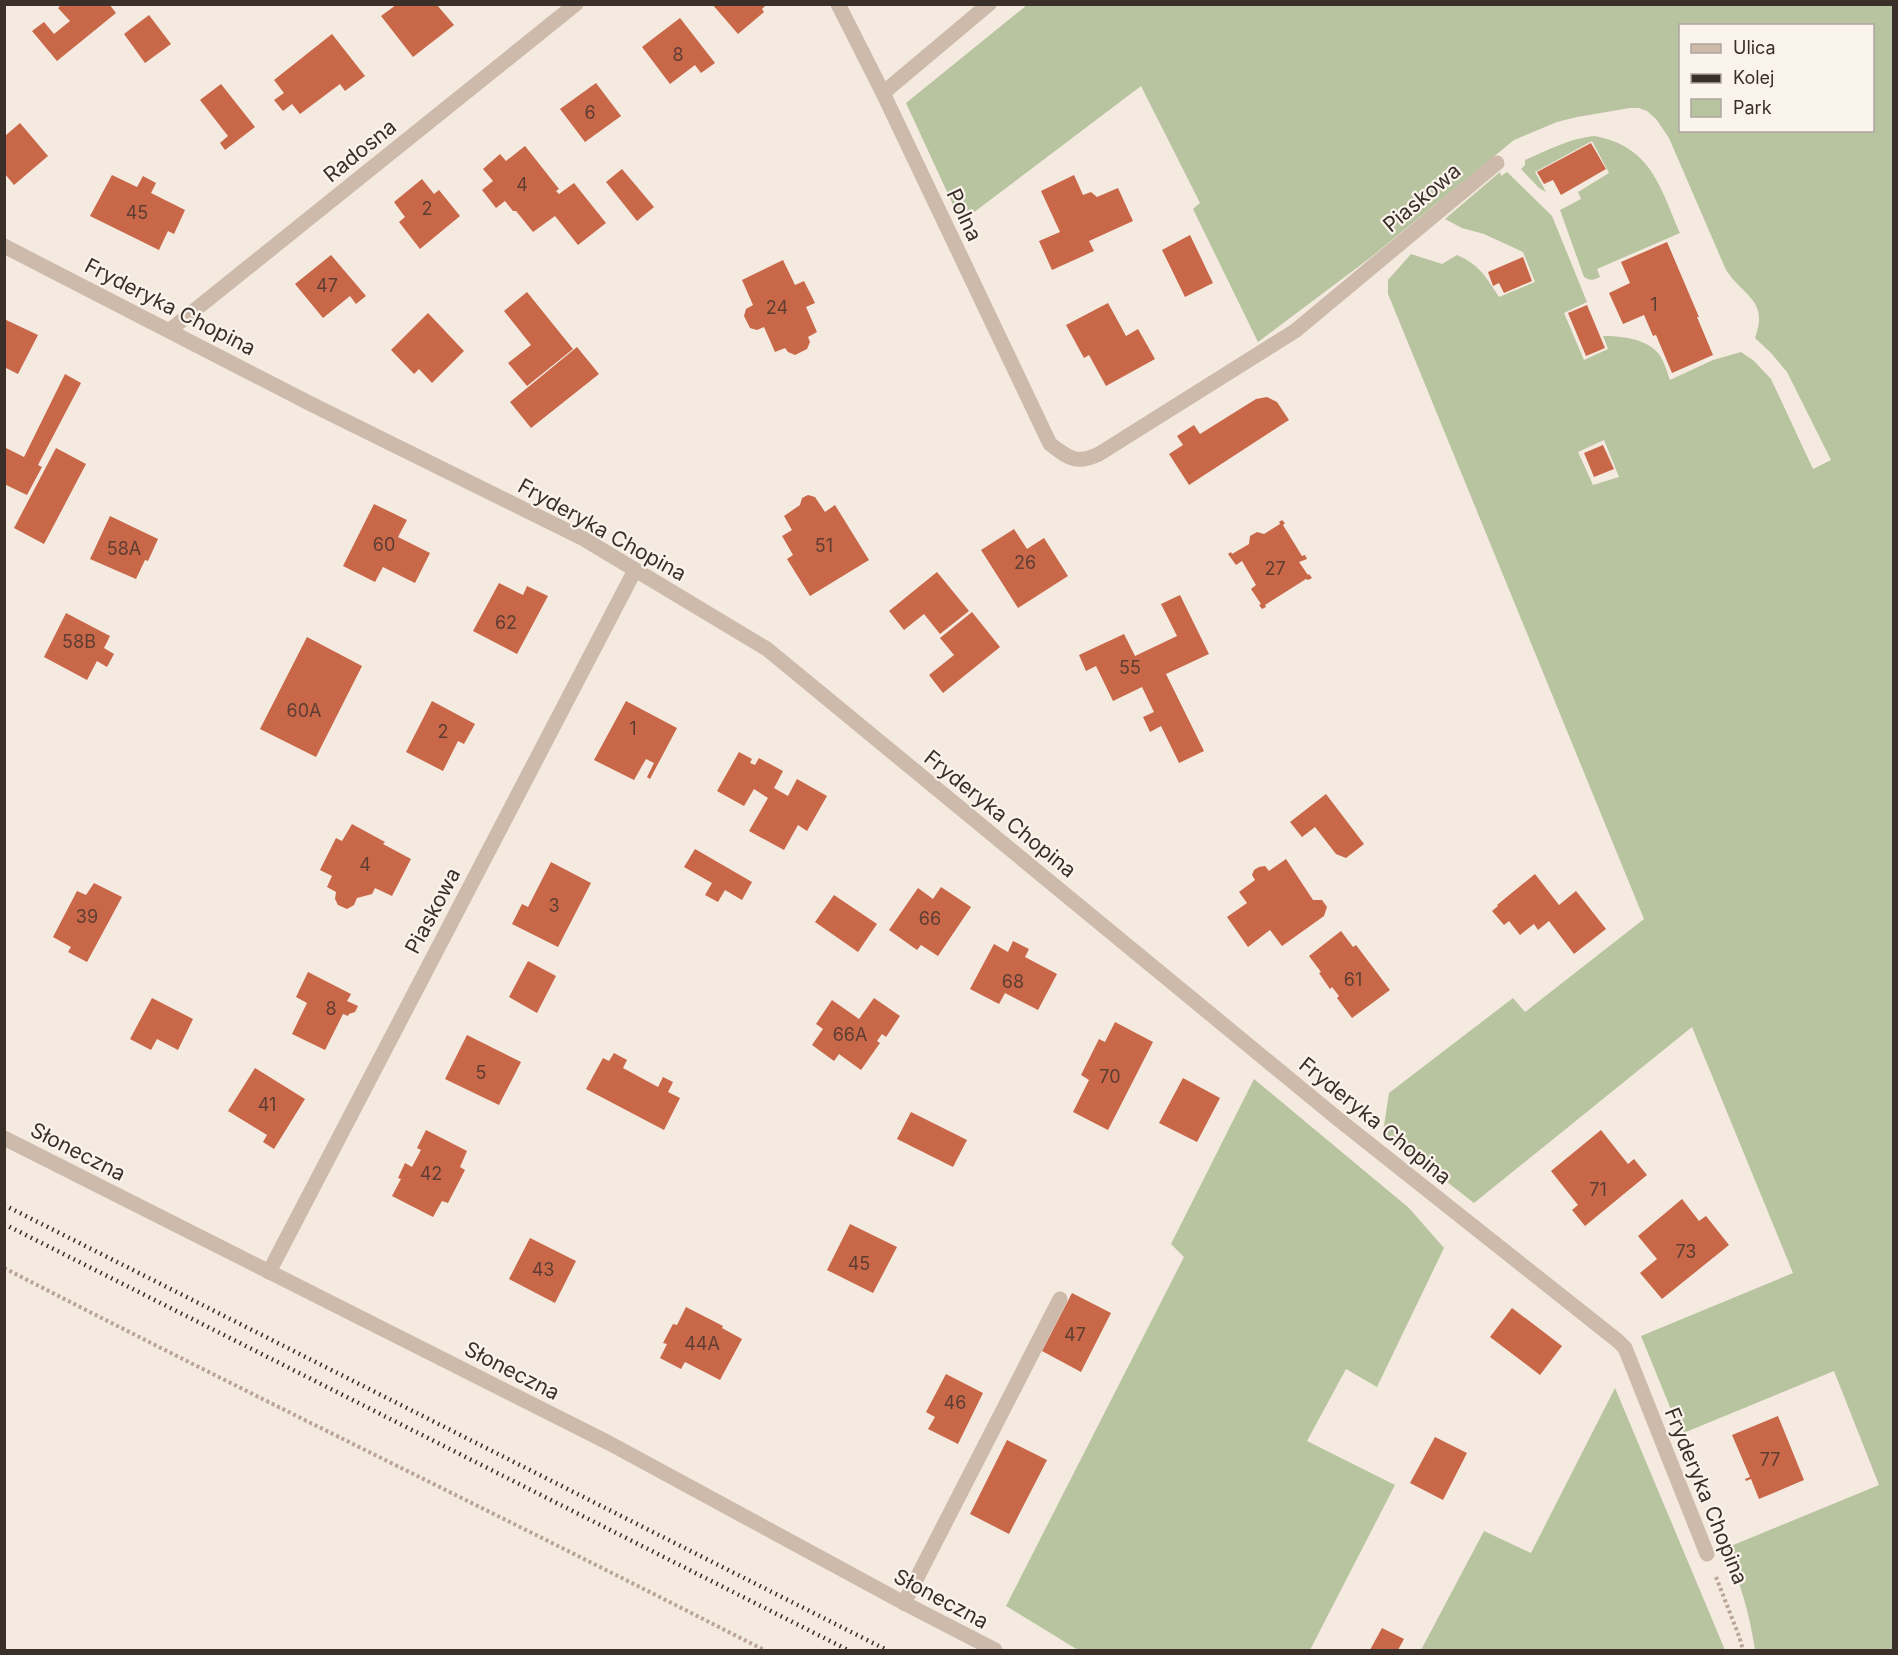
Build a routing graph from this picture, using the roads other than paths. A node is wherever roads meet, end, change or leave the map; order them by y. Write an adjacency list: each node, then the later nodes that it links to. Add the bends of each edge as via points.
1 (576, 4): 7 (street, Radosna)
2 (838, 4): 4 (street, Polna)
3 (990, 4): 4 (street)
4 (884, 93): 8 (street, Polna)
5 (1497, 163): 8 (street, Piaskowa, via 1283,340 1099,454 1075,460)
6 (4, 246): 7 (street, Fryderyka Chopina)
7 (170, 330): 9 (street, Fryderyka Chopina, via 584,539)
8 (1050, 444)
9 (635, 570): 11 (street, Piaskowa); 13 (street, Fryderyka Chopina, via 767,649 1338,1119 1618,1341 1625,1348)
10 (4, 1138): 11 (street, Słoneczna)
11 (269, 1272): 14 (street, Słoneczna, via 609,1443)
12 (1060, 1299): 14 (street)
13 (1707, 1554)
14 (904, 1603): 15 (street, Słoneczna)
15 (995, 1650)

